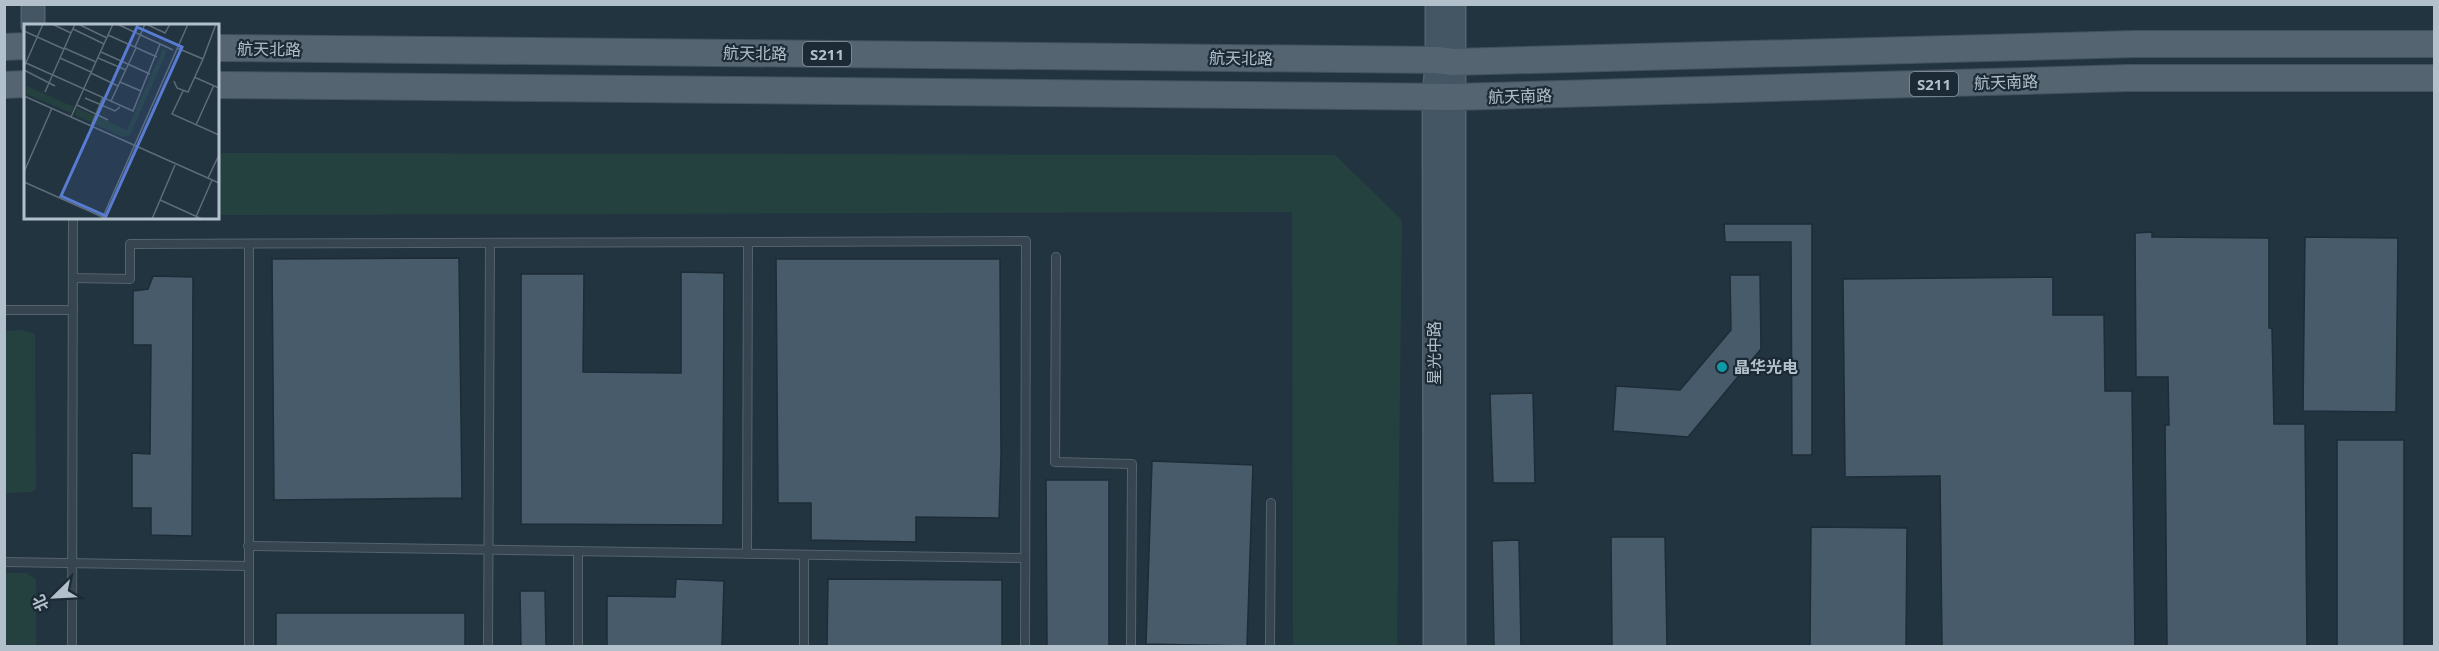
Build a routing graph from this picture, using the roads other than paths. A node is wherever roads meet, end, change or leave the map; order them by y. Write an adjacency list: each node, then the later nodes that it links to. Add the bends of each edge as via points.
1 (33, 4): 4 (main road)
2 (1437, 4): 9 (main road)
3 (1454, 4): 9 (main road)
4 (33, 24)
5 (2434, 44): 9 (main road, 航天南路 / S211, via 2135,44)
6 (24, 46): 7 (main road)
7 (4, 47)
8 (219, 48): 9 (main road, 航天北路 / S211)
9 (1445, 61): 14 (main road, 星光中路)
10 (2434, 78): 14 (main road, 航天南路 / S211, via 2128,78)
11 (24, 84): 12 (main road)
12 (4, 85)
13 (219, 85): 14 (main road, S211)
14 (1444, 97): 41 (main road, 星光中路); 42 (main road, 星光中路)
15 (74, 219): 20 (lane)
16 (748, 242): 17 (lane); 27 (lane); 29 (lane, via 1026,241)
17 (490, 244): 18 (lane); 25 (lane)
18 (249, 245): 20 (lane, via 130,244 130,279); 24 (lane)
19 (1056, 257): 39 (lane, via 1056,462 1132,464)
20 (73, 278): 22 (lane)
21 (4, 310): 22 (lane)
22 (73, 310): 31 (lane)
23 (1271, 503): 40 (lane)
24 (248, 546): 25 (lane); 32 (lane)
25 (488, 549): 26 (lane); 35 (lane)
26 (578, 551): 27 (lane); 36 (lane)
27 (747, 554): 28 (lane)
28 (804, 555): 29 (lane); 37 (lane)
29 (1025, 558): 38 (lane)
30 (4, 562): 31 (lane)
31 (72, 563): 32 (lane); 33 (lane)
32 (248, 566): 34 (lane)
33 (72, 646)
34 (249, 646)
35 (488, 646)
36 (578, 646)
37 (804, 646)
38 (1025, 646)
39 (1131, 646)
40 (1270, 646)
41 (1435, 646)
42 (1454, 646)

